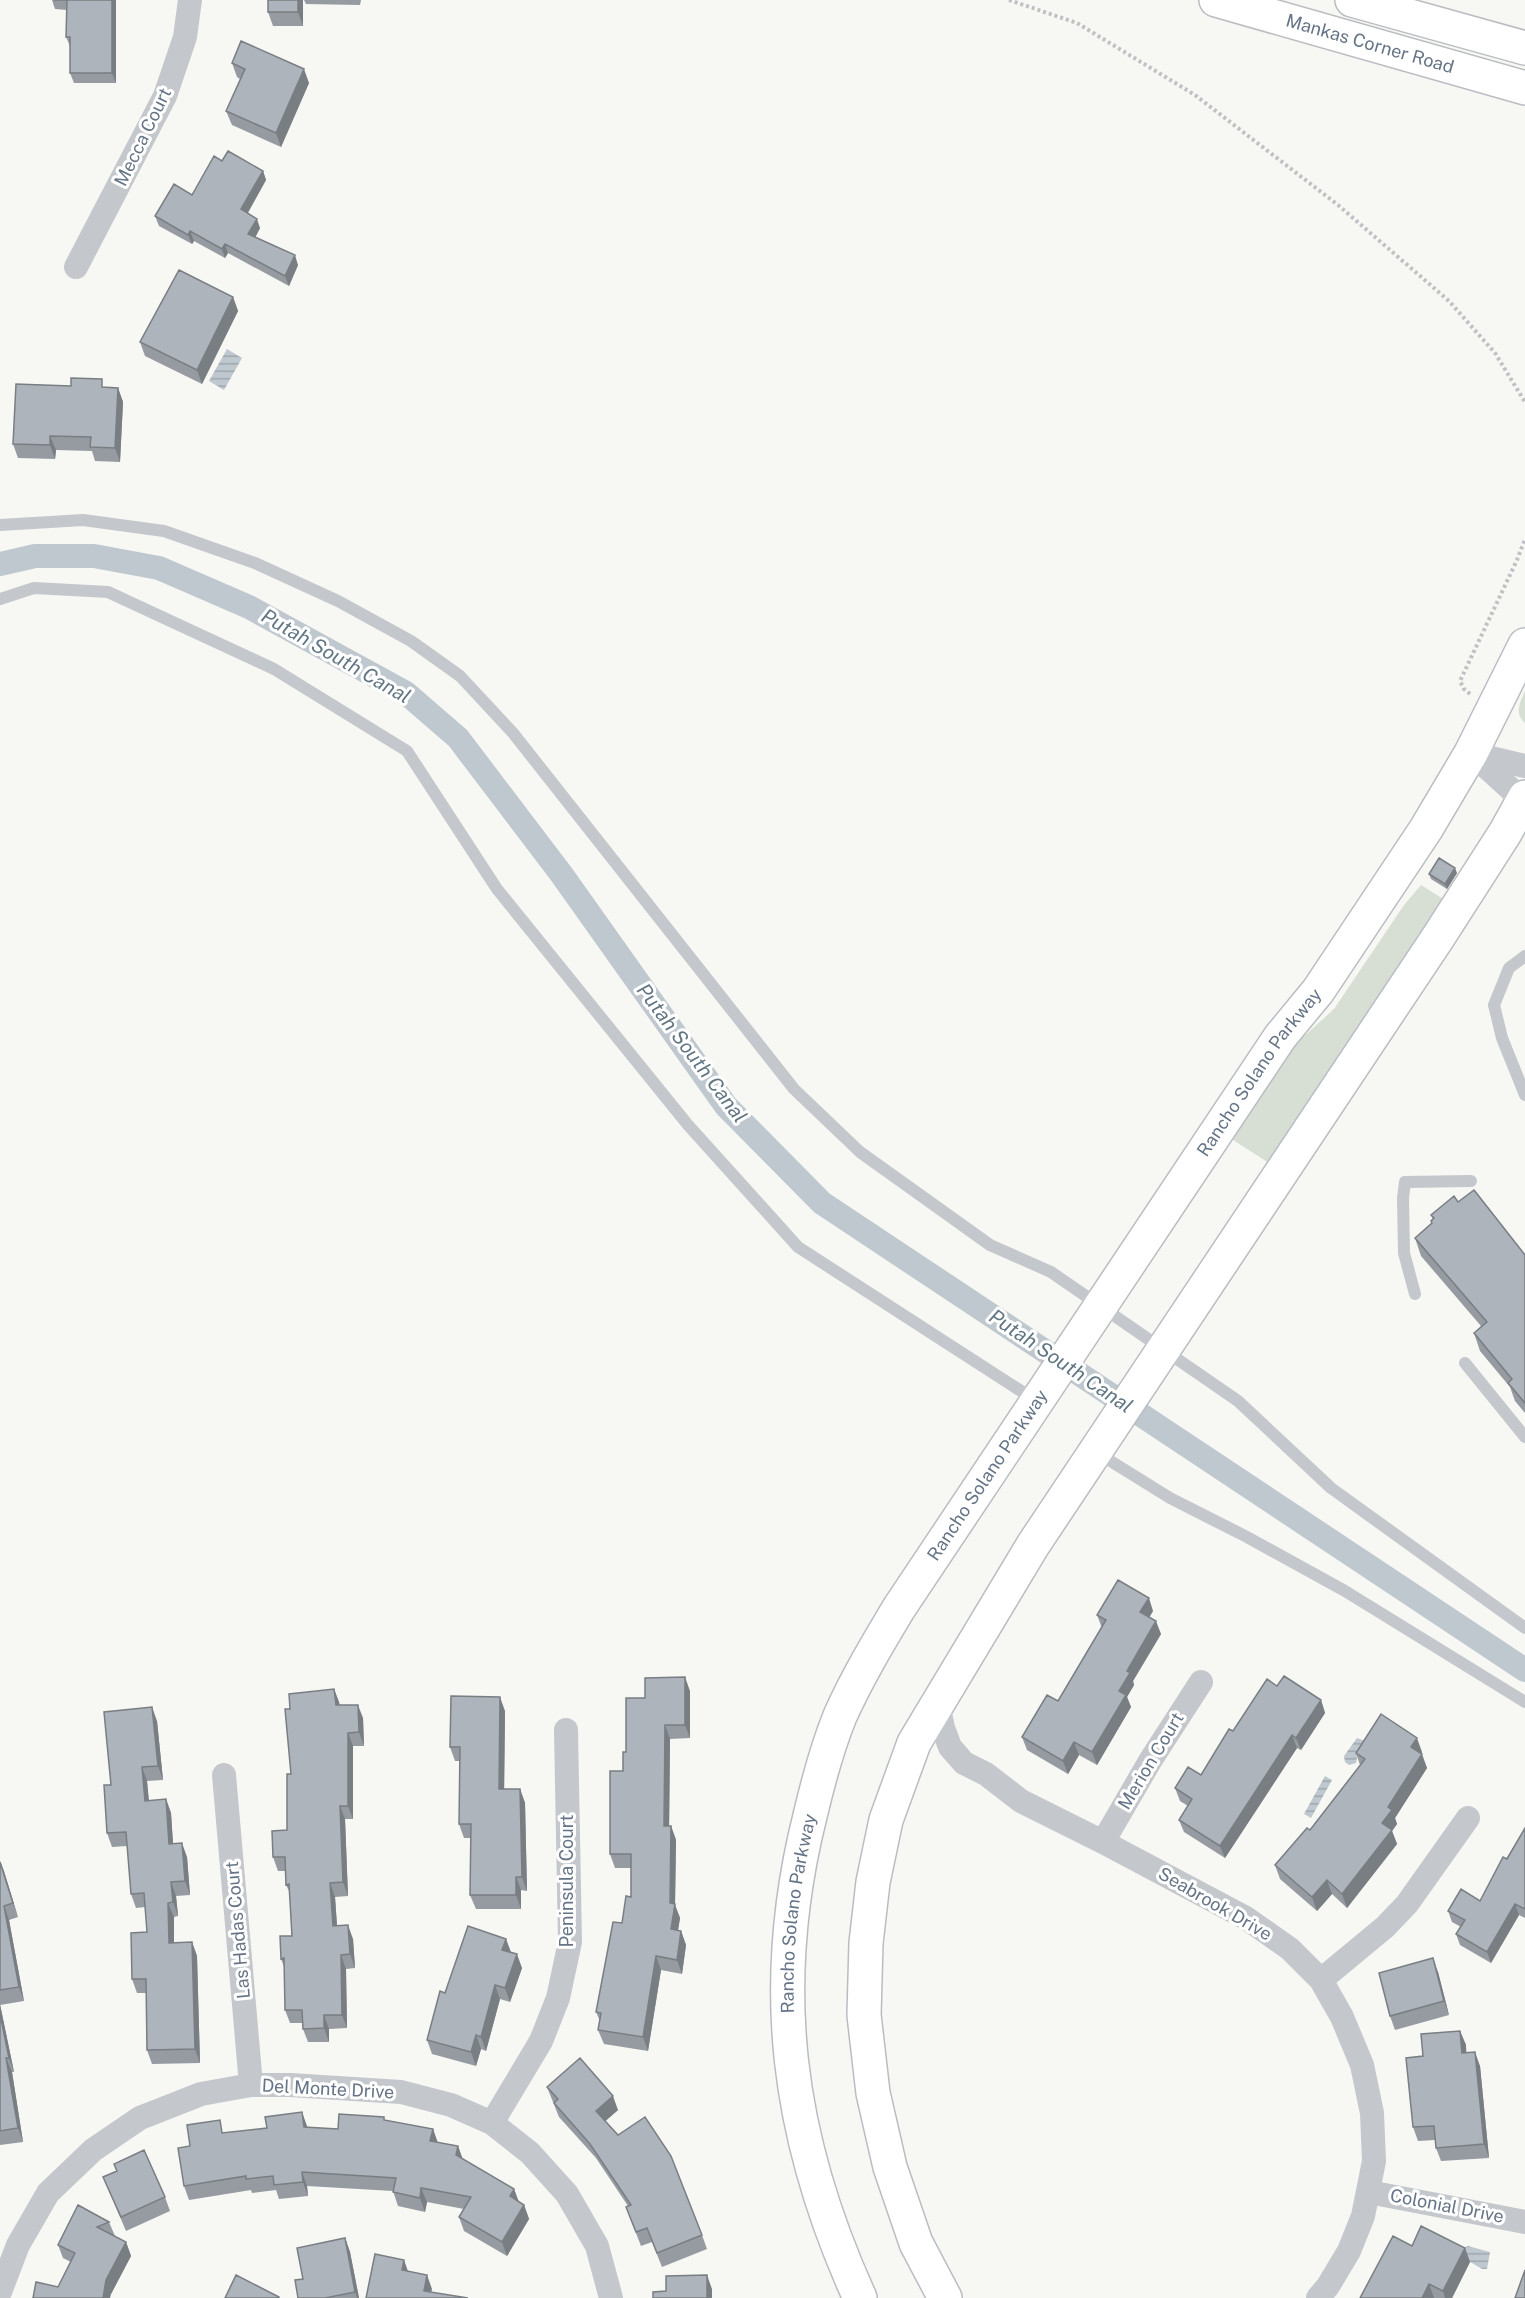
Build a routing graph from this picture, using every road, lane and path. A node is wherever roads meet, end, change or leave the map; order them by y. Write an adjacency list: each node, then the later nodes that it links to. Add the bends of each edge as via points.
1 (190, 0): 7 (street, Mecca Court, via 185,37 165,96)
2 (1009, 0): 8 (path, via 1077,22 1195,95 1338,205 1449,301 1495,353)
3 (1216, 0): 6 (street, Mankas Corner Road)
4 (1352, 0): 5 (street, Mankas Corner Road)
5 (1525, 48)
6 (1525, 88)
7 (76, 267)
8 (1525, 402)
9 (0, 525): 21 (lane, via 83,520 164,531 255,563 338,601 411,641 460,676 513,733 794,1089 860,1152 990,1245 1052,1272)
10 (1525, 539): 13 (path, via 1460,681)
11 (0, 599): 24 (lane, via 34,588 108,592 274,669 406,751 497,889 688,1125 798,1246)
12 (1525, 645): 14 (street, Rancho Solano Parkway)
13 (1472, 695)
14 (1471, 753): 15 (street); 16 (street); 21 (street, Rancho Solano Parkway, via 1426,829 1318,991 1280,1037)
15 (1525, 766)
16 (1524, 800): 22 (street, via 1439,936)
17 (1525, 956): 18 (lane, via 1509,968 1494,1005 1502,1038)
18 (1525, 1095)
19 (1471, 1181): 20 (lane, via 1405,1182 1404,1253)
20 (1416, 1294)
21 (1095, 1313): 22 (lane); 24 (street, Rancho Solano Parkway)
22 (1158, 1359): 26 (street); 27 (lane, via 1238,1401 1331,1488)
23 (1464, 1363): 25 (lane)
24 (1038, 1397): 43 (street, Rancho Solano Parkway, via 867,1662 840,1716 802,1846 790,1914 787,1968 792,2070 814,2180 838,2250)
25 (1525, 1437)
26 (1102, 1442): 29 (lane, via 1170,1498 1345,1591); 30 (street, via 1033,1545)
27 (1525, 1628)
28 (1201, 1682): 34 (street, Merion Court)
29 (1525, 1702)
30 (938, 1704): 34 (street, Seabrook Drive, via 950,1747 964,1763 986,1774 1021,1801); 44 (street, via 914,1743 886,1820 866,1943 864,2015 873,2092 890,2167 916,2242)
31 (566, 1730): 37 (street, Peninsula Court, via 570,1942 558,1998 541,2041)
32 (224, 1775): 36 (street, Las Hadas Court)
33 (1468, 1818): 35 (street, via 1407,1904)
34 (1103, 1842): 35 (street, Seabrook Drive, via 1246,1918 1290,1949)
35 (1321, 1980): 38 (street, Seabrook Drive, via 1362,2065 1372,2122 1374,2161)
36 (251, 2085): 37 (street, Del Monte Drive, via 401,2092 451,2105); 40 (street, Del Monte Drive, via 201,2094 140,2118 93,2150 48,2193)
37 (492, 2123): 42 (street, Del Monte Drive, via 530,2153 567,2194 597,2246)
38 (1369, 2192): 39 (street, Colonial Drive); 45 (street, Seabrook Drive, via 1349,2251)
39 (1525, 2222)
40 (9, 2240): 41 (street, Del Monte Drive)
41 (0, 2292)
42 (612, 2298)
43 (860, 2298)
44 (945, 2298)
45 (1318, 2298)

